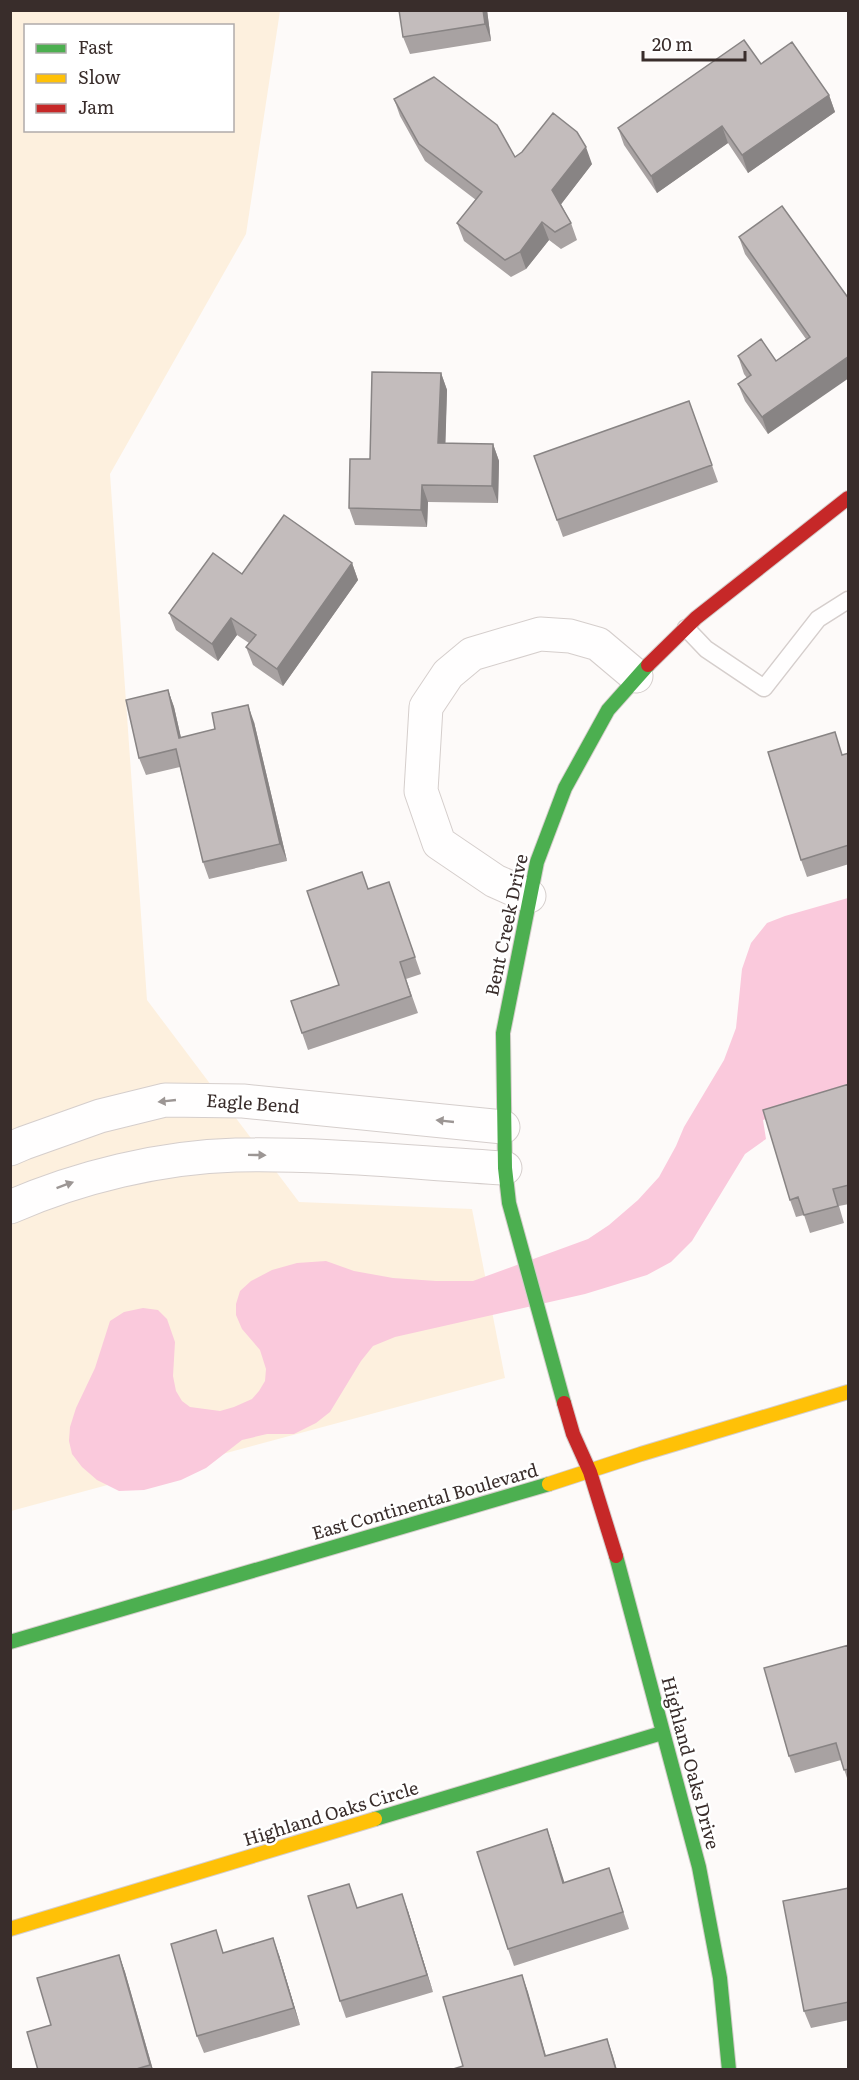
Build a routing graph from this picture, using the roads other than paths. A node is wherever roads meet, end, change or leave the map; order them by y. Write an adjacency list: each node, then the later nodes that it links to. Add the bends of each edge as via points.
1 (849, 498): 3 (street, Bent Creek Drive)
2 (849, 600): 3 (lane, via 818,619 764,688 706,649)
3 (686, 628): 4 (street, Bent Creek Drive)
4 (636, 676): 5 (street, Bent Creek Drive, via 608,710 565,788 537,862); 5 (street, via 598,644 570,636 540,634 472,654 448,674 426,707 421,790 440,843 495,881)
5 (529, 896): 6 (street, Bent Creek Drive, via 502,1033)
6 (503, 1127): 7 (street, Eagle Bend, one-way to 7, via 243,1101 165,1100 100,1116); 8 (street, Bent Creek Drive)
7 (10, 1149)
8 (505, 1168): 9 (street, one-way to 8, via 79,1180 181,1160 234,1155); 11 (street, Bent Creek Drive, via 509,1203 573,1434)
9 (10, 1207)
10 (849, 1392): 11 (street, East Continental Boulevard)
11 (590, 1472): 12 (street, East Continental Boulevard); 13 (street, Highland Oaks Drive, via 627,1594)
12 (10, 1642)
13 (662, 1733): 14 (street, Highland Oaks Circle); 15 (street, Highland Oaks Drive, via 699,1867 720,1978)
14 (10, 1929)
15 (729, 2070)

